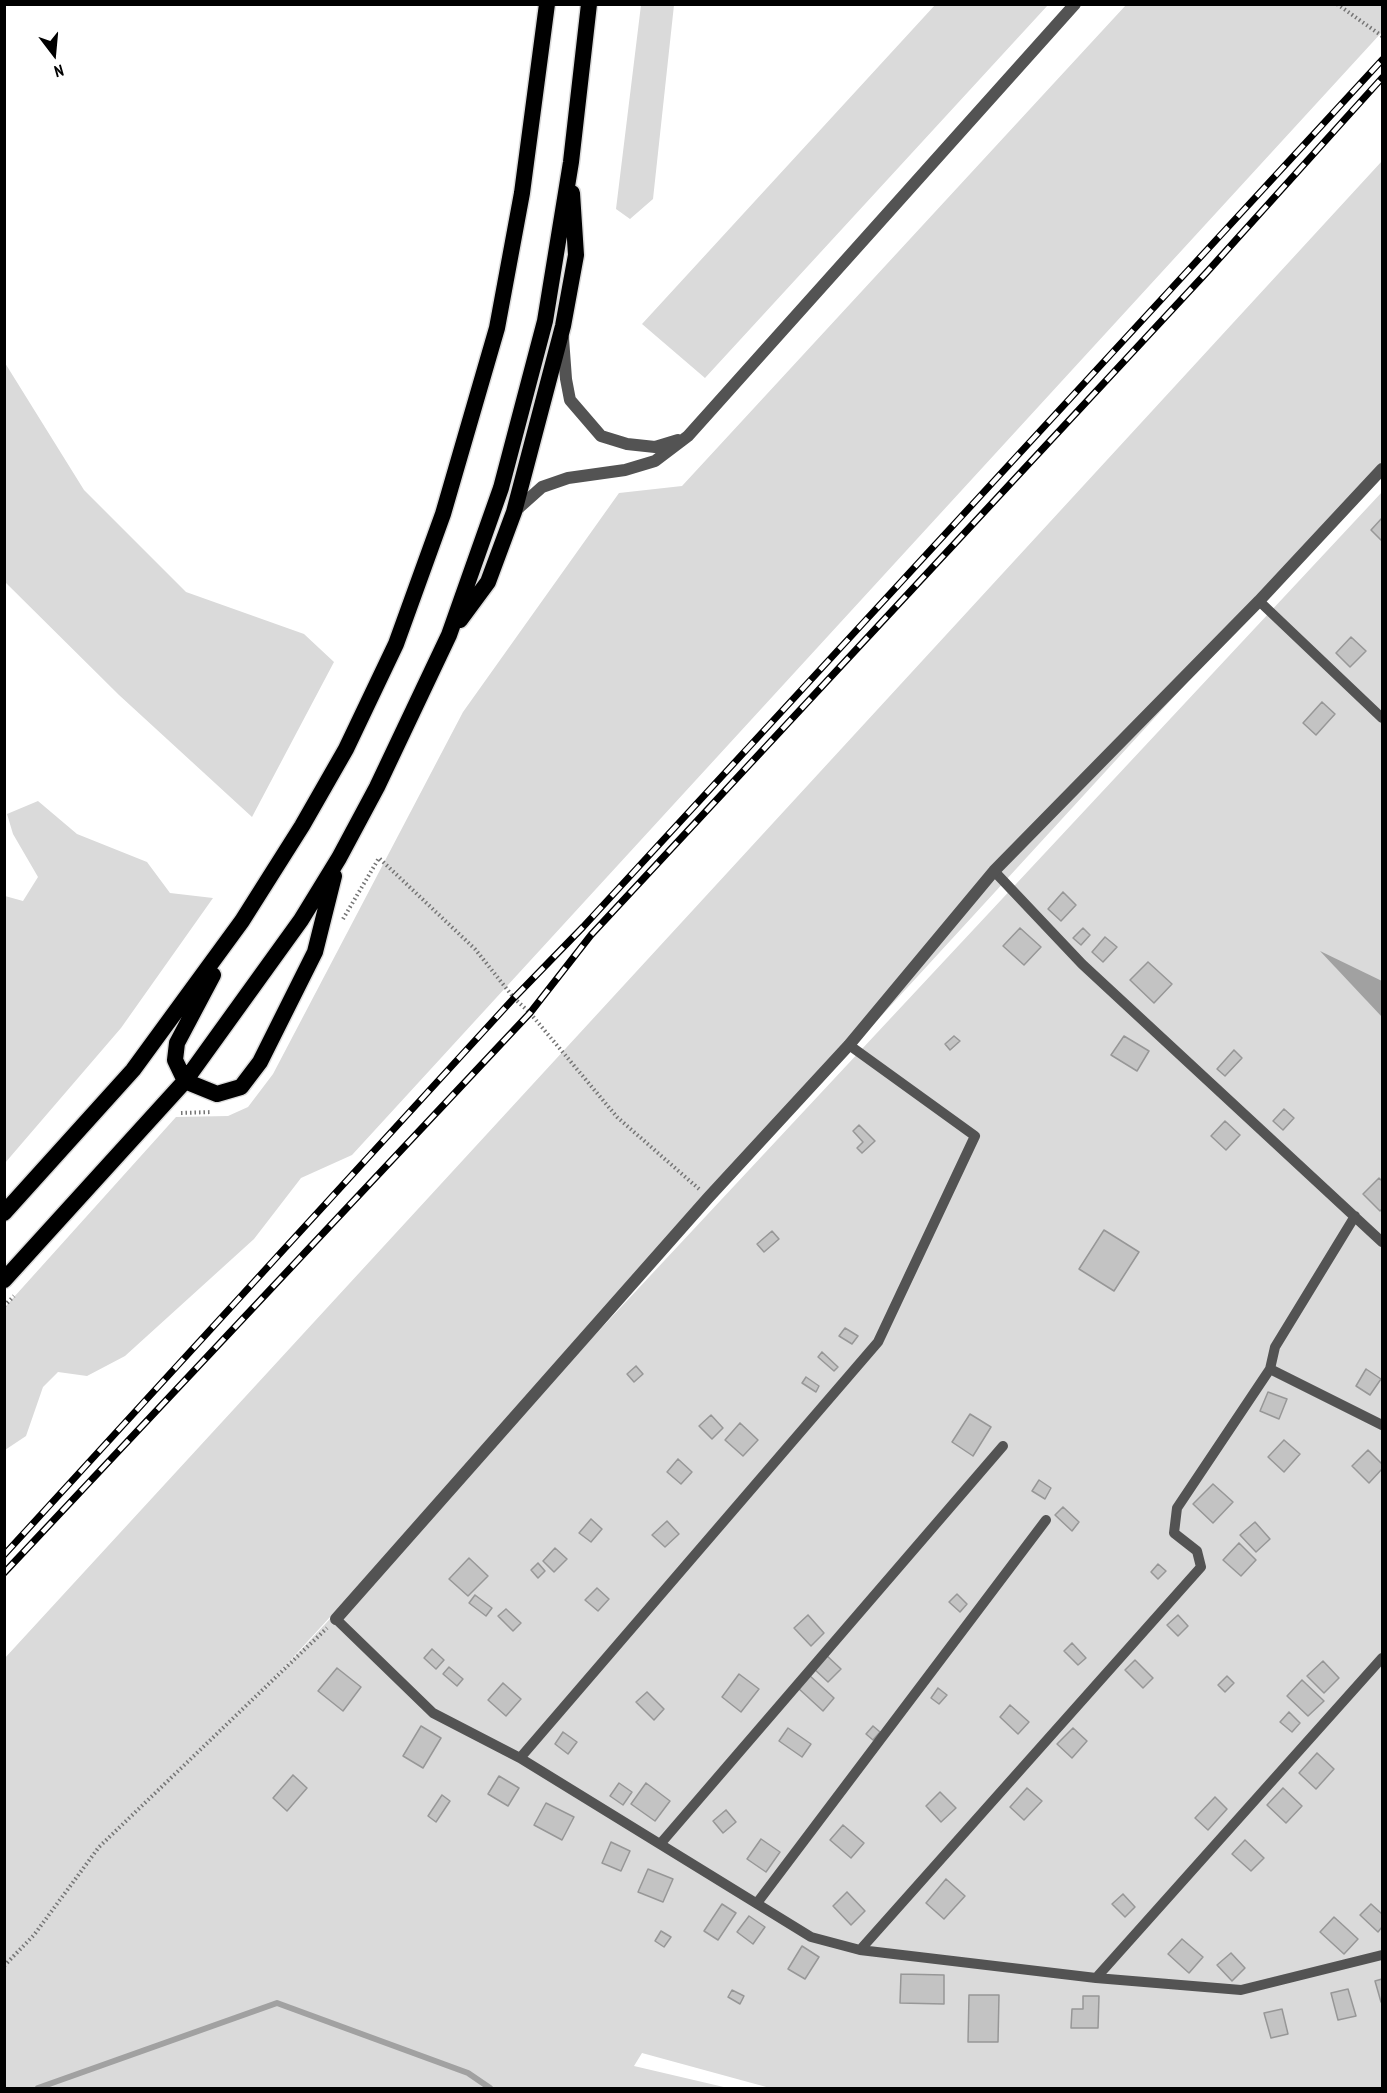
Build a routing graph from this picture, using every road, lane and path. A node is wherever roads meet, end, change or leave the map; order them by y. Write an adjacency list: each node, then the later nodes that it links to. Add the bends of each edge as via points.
1 (589, 4): 6 (highway)
2 (1075, 4): 8 (street)
3 (1337, 4): 5 (path)
4 (547, 5): 16 (highway, via 522,193 497,328 443,514 396,644 346,749 303,826)
5 (1383, 36)
6 (571, 162): 7 (highway, via 576,255); 12 (highway, via 545,321 501,488)
7 (563, 326): 8 (street, via 570,400 601,436 655,447); 10 (highway)
8 (687, 436): 10 (street, via 655,461 542,487)
9 (1383, 469): 11 (street)
10 (514, 512): 12 (highway, via 488,582)
11 (1259, 601): 13 (lane); 15 (street)
12 (449, 635): 14 (highway)
13 (1383, 718)
14 (339, 858): 19 (highway, via 301,920); 19 (highway, via 315,952 260,1062 241,1087 217,1094)
15 (993, 871): 18 (street); 24 (lane, via 1082,964)
16 (242, 921): 19 (highway, via 177,1043 175,1060); 23 (highway, via 133,1070)
17 (343, 921): 22 (path, via 379,858 475,949 617,1117)
18 (849, 1045): 22 (street); 35 (lane, via 975,1136 878,1342)
19 (185, 1081): 26 (highway)
20 (214, 1112): 21 (path)
21 (180, 1113)
22 (708, 1198): 33 (street)
23 (4, 1213)
24 (1355, 1216): 25 (lane); 29 (lane, via 1275,1347)
25 (1383, 1242)
26 (4, 1280)
27 (20, 1289): 28 (path)
28 (4, 1306)
29 (1270, 1369): 30 (lane); 38 (lane, via 1177,1508 1174,1533 1197,1551 1202,1567)
30 (1383, 1425)
31 (1003, 1446): 36 (lane)
32 (1046, 1520): 37 (lane)
33 (336, 1619): 35 (lane, via 433,1713); 40 (path, via 99,1847 34,1935)
34 (1383, 1658): 41 (lane)
35 (520, 1758): 36 (lane)
36 (661, 1843): 37 (lane)
37 (757, 1903): 38 (lane, via 811,1937)
38 (860, 1950): 41 (lane)
39 (1383, 1955): 41 (lane, via 1241,1990)
40 (4, 1966)
41 (1096, 1978)

